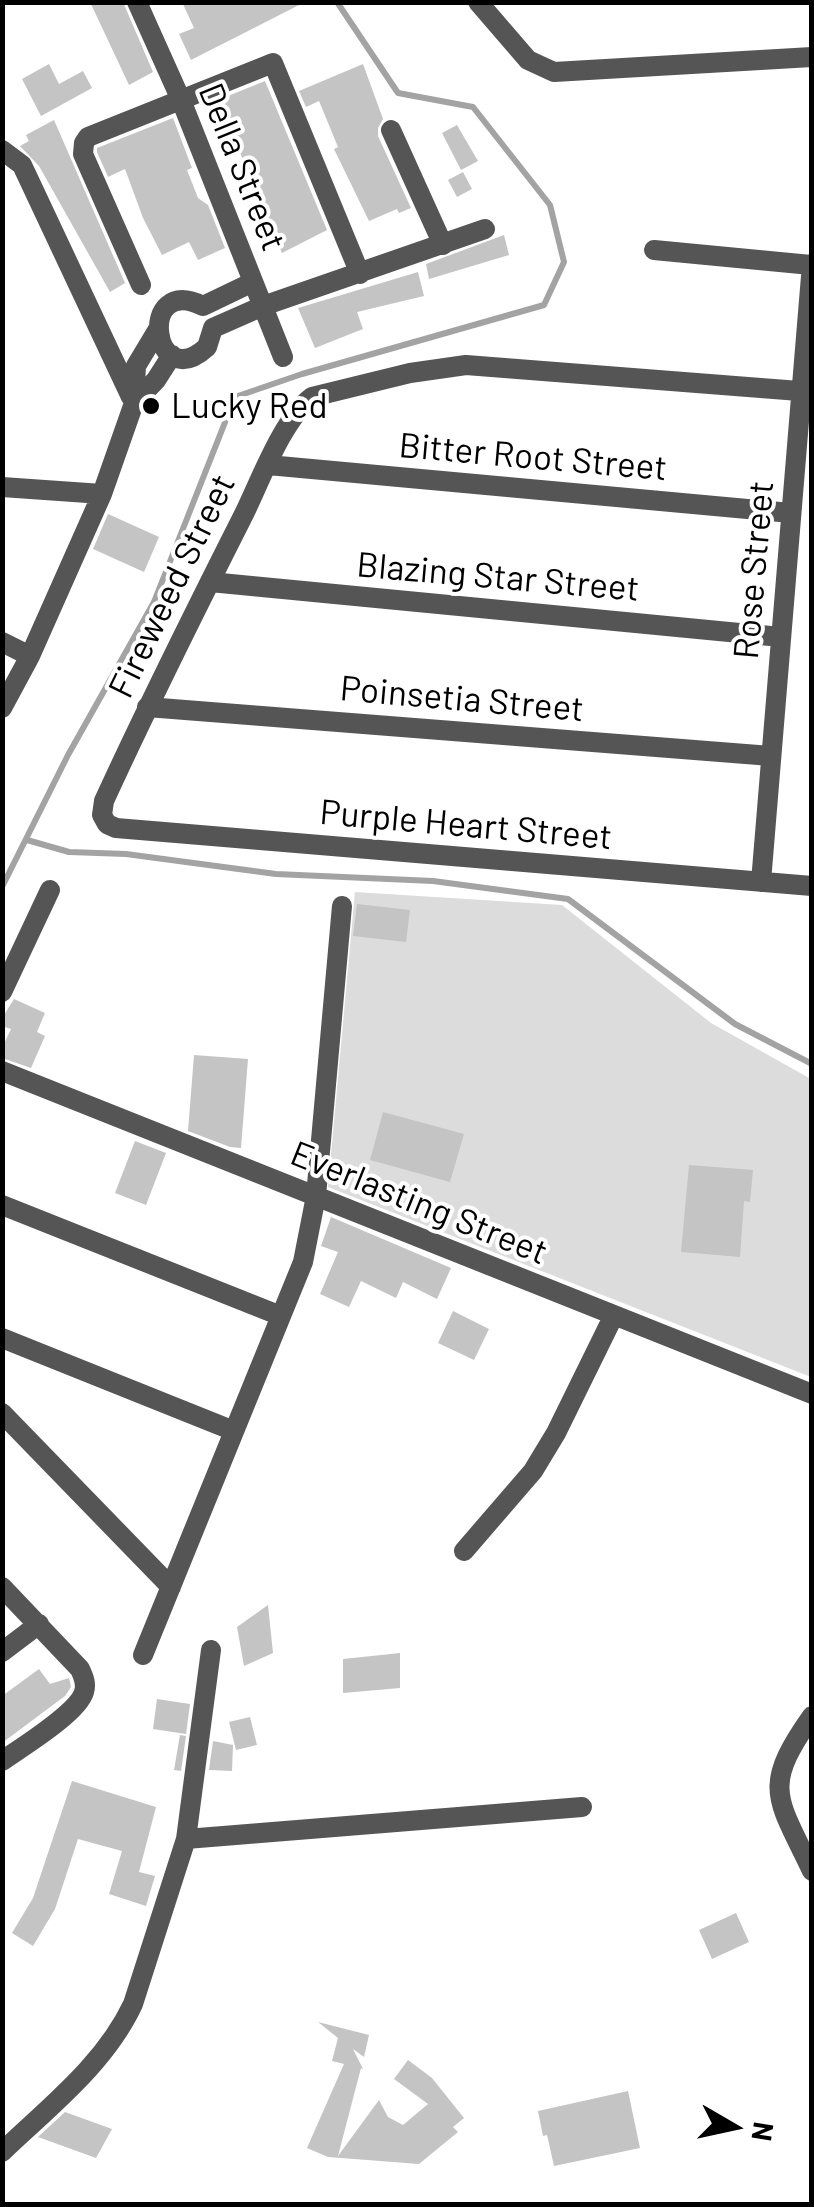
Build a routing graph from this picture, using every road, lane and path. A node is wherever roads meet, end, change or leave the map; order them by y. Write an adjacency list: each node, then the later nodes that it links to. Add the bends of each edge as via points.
1 (478, 2): 3 (street, via 528,60 554,72)
2 (143, 4): 4 (street, Della Street)
3 (812, 58)
4 (181, 100): 11 (street, via 273,63); 12 (street, Della Street); 13 (street, via 84,144)
5 (391, 130): 8 (street)
6 (2, 150): 19 (street, via 22,165)
7 (485, 229): 8 (street)
8 (444, 245): 11 (street)
9 (654, 250): 10 (street)
10 (812, 264): 18 (street, Rose Street)
11 (360, 274): 14 (street)
12 (254, 282): 14 (street, Della Street); 15 (street, via 203,306 176,302 161,314)
13 (142, 285)
14 (263, 306): 16 (street, via 213,328 200,353); 17 (street, Della Street)
15 (157, 331): 16 (street); 19 (street, via 136,366)
16 (172, 355): 19 (street)
17 (283, 356)
18 (806, 391): 20 (street, Fireweed Street, via 496,365 437,368 312,397); 23 (street, Rose Street)
19 (134, 404): 22 (street)
20 (268, 465): 23 (street, Bitter Root Street); 24 (street, Fireweed Street)
21 (2, 486): 22 (street)
22 (102, 494): 27 (street)
23 (791, 513): 25 (street, Rose Street)
24 (210, 582): 25 (street, Blazing Star Street); 28 (street, Fireweed Street)
25 (781, 636): 30 (street, Rose Street)
26 (2, 642): 27 (street)
27 (30, 656): 29 (street)
28 (147, 707): 30 (street, Poinsetia Street); 31 (street, Fireweed Street, via 104,801 102,815)
29 (2, 708)
30 (771, 756): 32 (street, Rose Street)
31 (116, 828): 32 (street, Purple Heart Street)
32 (761, 882): 33 (street, Purple Heart Street)
33 (812, 886)
34 (50, 890): 36 (street)
35 (342, 906): 38 (street)
36 (2, 992)
37 (2, 1072): 38 (street, Everlasting Street)
38 (316, 1196): 40 (street, Everlasting Street); 41 (street, via 303,1262)
39 (2, 1205): 41 (street)
40 (614, 1315): 43 (street, Everlasting Street); 46 (street, via 533,1472)
41 (281, 1316): 45 (street)
42 (2, 1338): 45 (street)
43 (812, 1394)
44 (2, 1413): 48 (street)
45 (234, 1431): 48 (street)
46 (464, 1551)
47 (2, 1587): 49 (street)
48 (171, 1587): 52 (street)
49 (39, 1624): 51 (street); 54 (street, via 80,1669 84,1695)
50 (211, 1650): 56 (street)
51 (2, 1652)
52 (143, 1656)
53 (812, 1716): 57 (street, via 778,1777 782,1808)
54 (2, 1761)
55 (582, 1807): 56 (street)
56 (186, 1839): 58 (street, via 123,2026)
57 (812, 1871)
58 (2, 2152)

